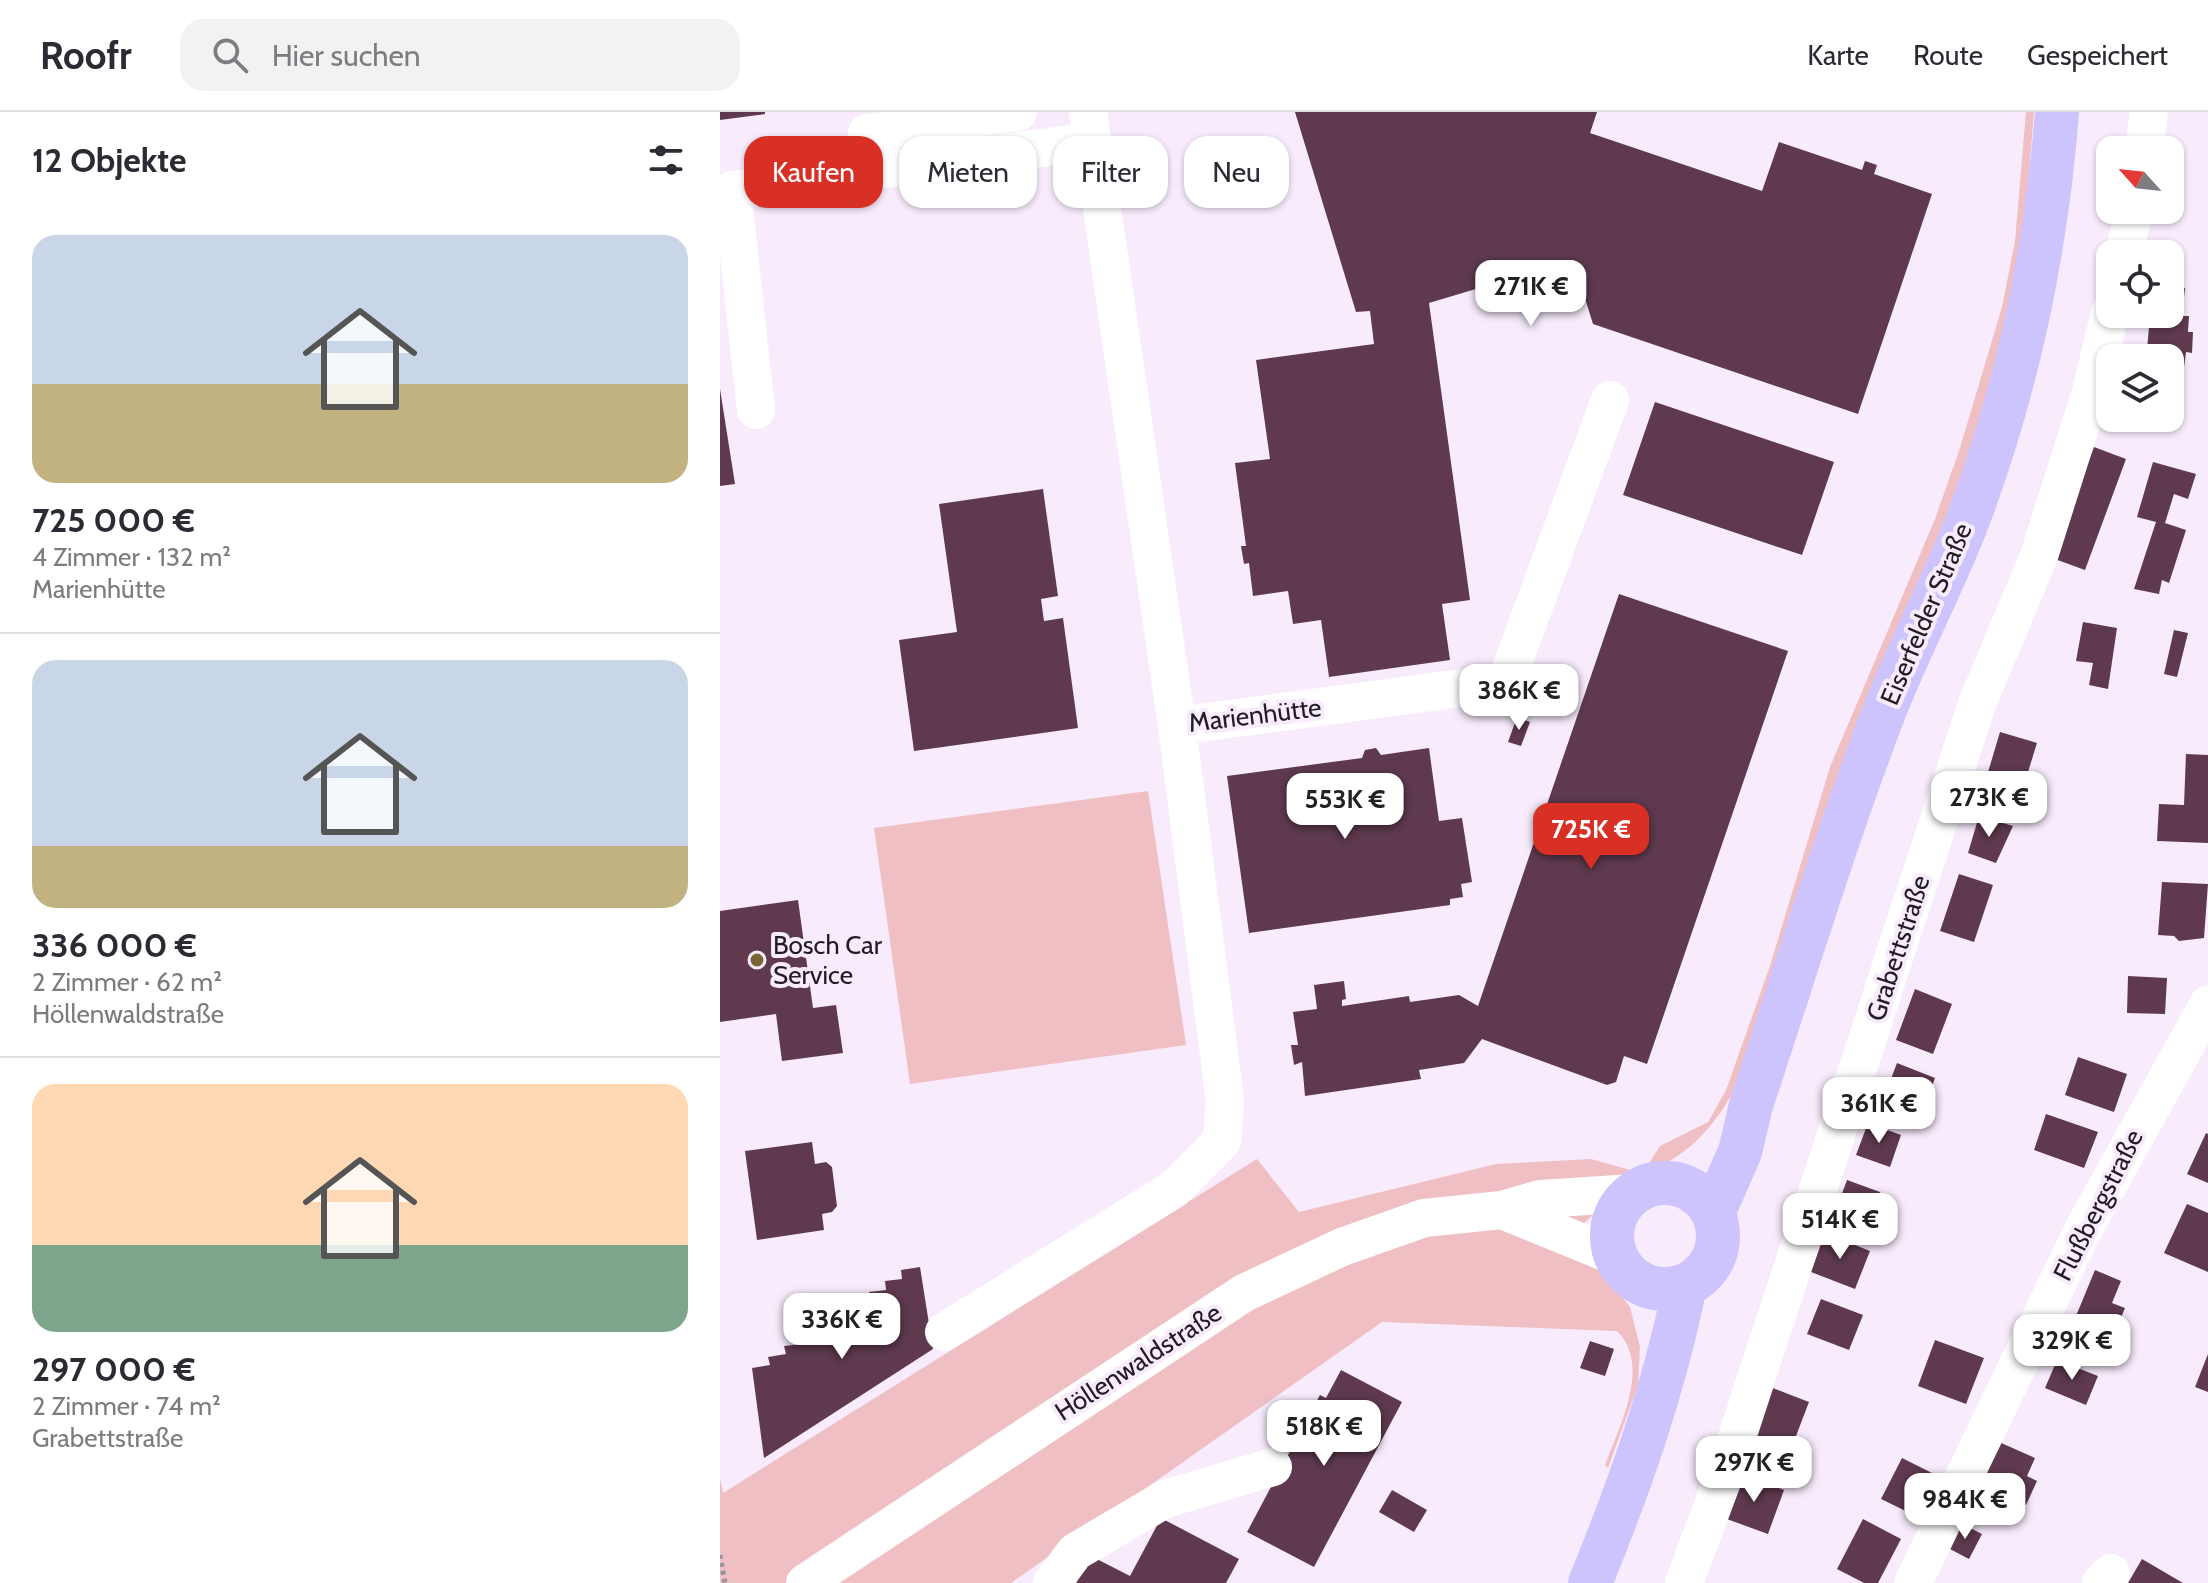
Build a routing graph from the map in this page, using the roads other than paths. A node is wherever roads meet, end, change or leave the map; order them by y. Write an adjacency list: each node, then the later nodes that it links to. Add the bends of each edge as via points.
1 (1018, 112): 4 (street)
2 (2057, 112): 10 (main road, Eiserfelder Straße, via 2050,205 2000,428 1857,785)
3 (1090, 126): 7 (street, via 732,190); 8 (street, Marienhütte)
4 (867, 133)
5 (2106, 328): 20 (street, Grabettstraße, via 2039,556 1977,704 1727,1468)
6 (1610, 400): 8 (street, Marienhütte, via 1506,682)
7 (756, 410)
8 (1177, 726): 15 (street, via 1225,1101 1222,1141 1174,1189)
9 (2208, 1005): 21 (street, Flußbergstraße, via 2083,1230)
10 (1751, 1105): 11 (main road, Eiserfelder Straße, via 1708,1155); 13 (main road, Eiserfelder Straße, via 1740,1152)
11 (1651, 1188): 12 (street, Höllenwaldstraße, via 1540,1199); 13 (main road, via 1695,1193); 14 (main road, via 1621,1205 1611,1239)
12 (1502, 1210): 14 (street, Höllenwaldstraße); 17 (street, Höllenwaldstraße, via 1424,1218 1342,1247 1244,1293)
13 (1713, 1213): 14 (main road, via 1718,1230 1714,1255 1699,1277)
14 (1648, 1276): 19 (main road, via 1668,1368)
15 (944, 1332)
16 (1273, 1467): 18 (street, via 1165,1499 1075,1552)
17 (821, 1573)
18 (1052, 1583)
19 (1590, 1583)
20 (1684, 1583)
21 (1913, 1583)

